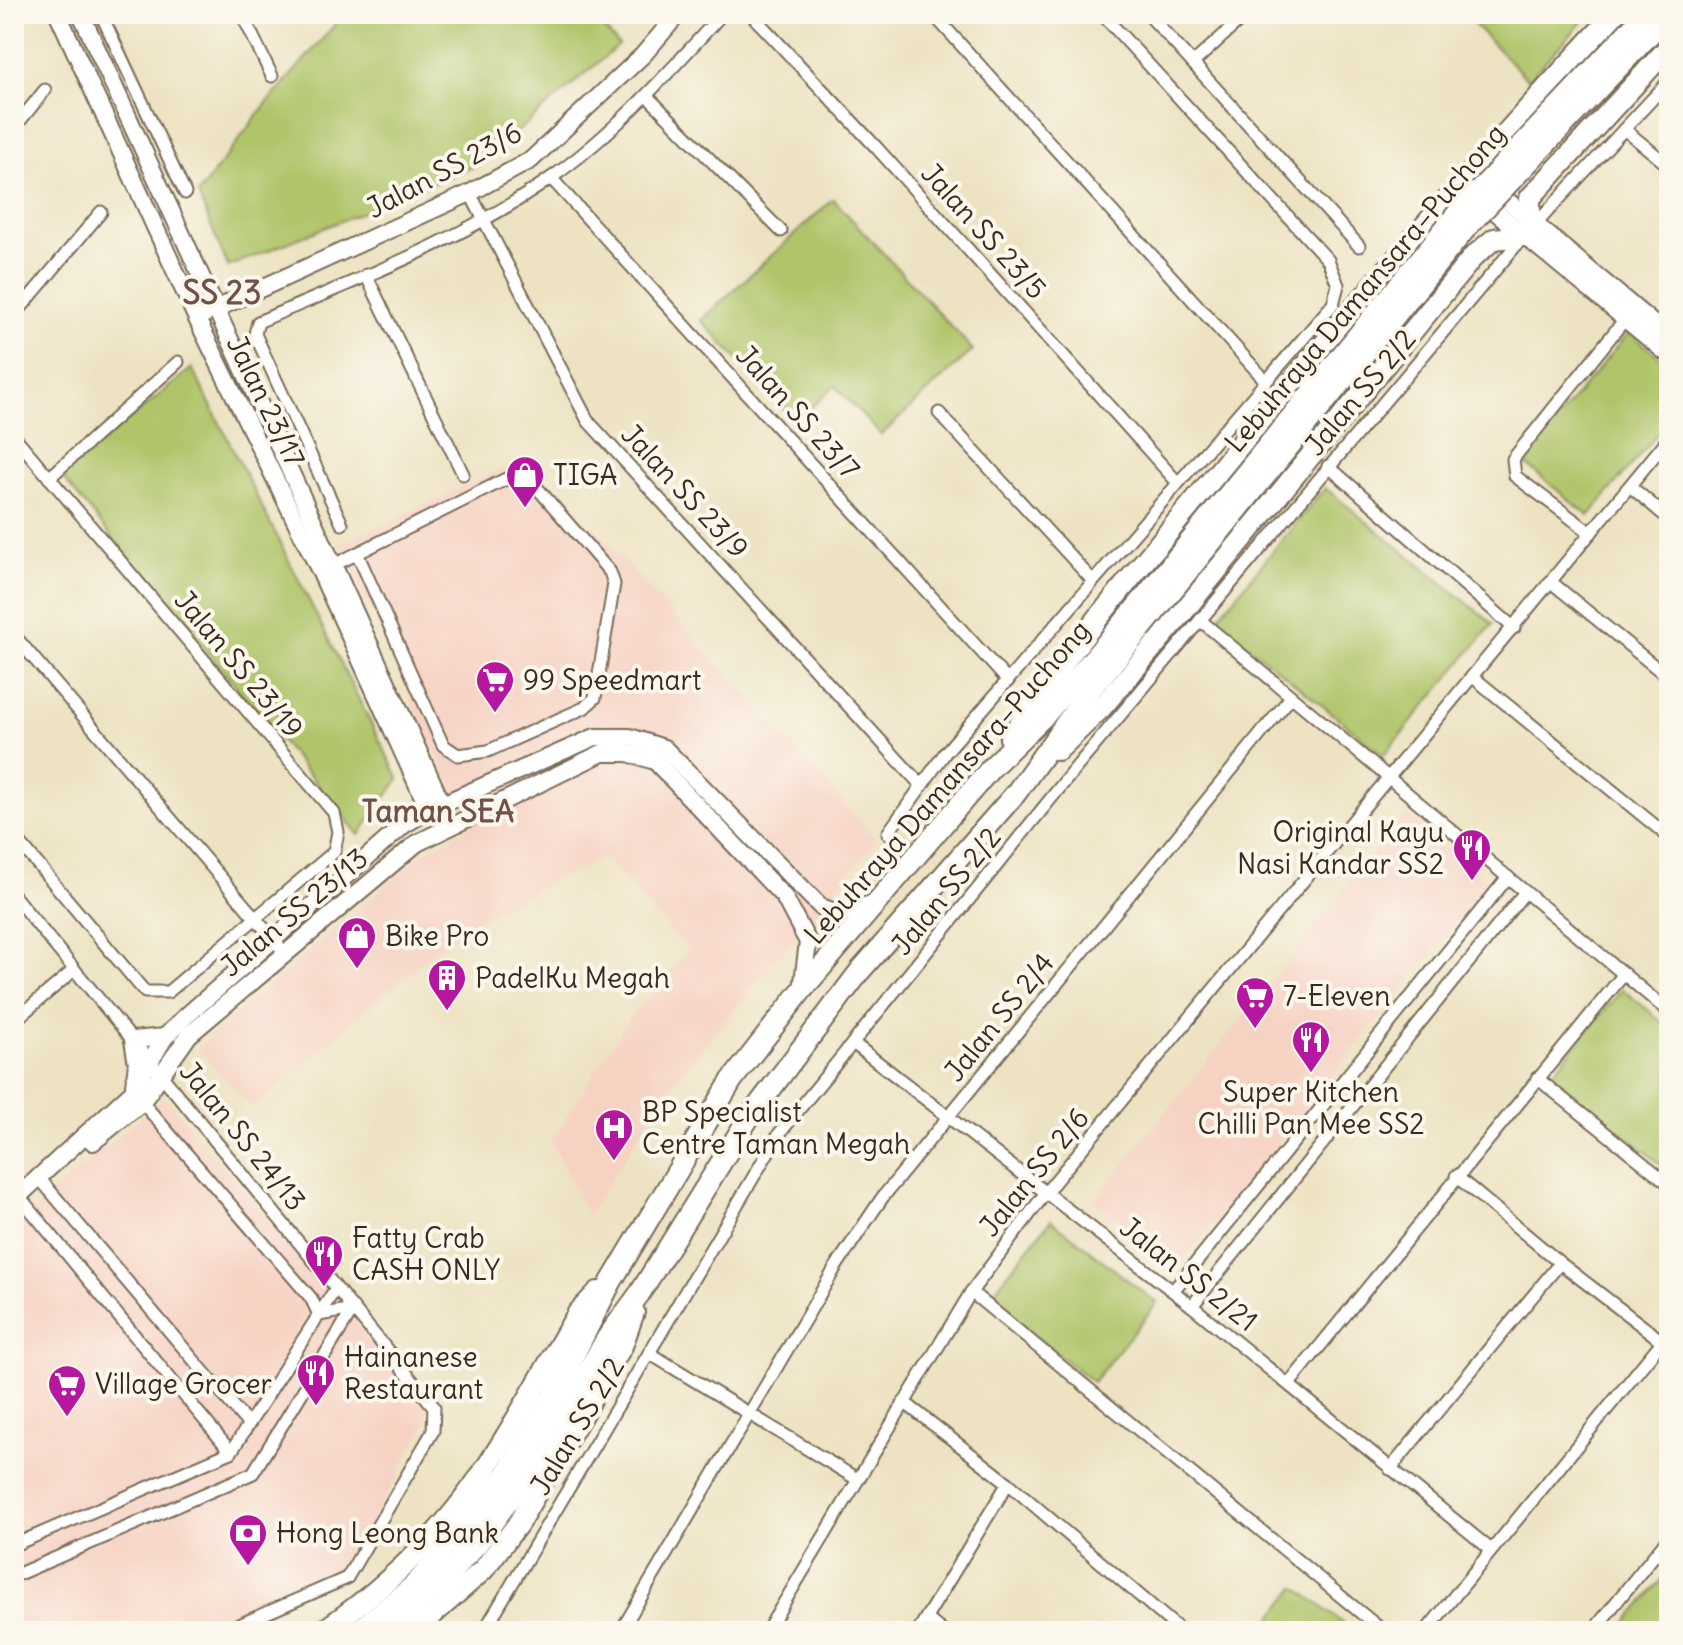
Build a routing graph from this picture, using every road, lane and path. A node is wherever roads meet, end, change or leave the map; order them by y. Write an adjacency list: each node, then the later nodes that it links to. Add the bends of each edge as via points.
1 (58, 14): 40 (street, Jalan 23/17)
2 (81, 14): 38 (street, Jalan 23/17)
3 (101, 14): 28 (street)
4 (242, 14): 17 (street)
5 (722, 14): 20 (street)
6 (751, 14): 52 (street, Jalan SS 23/5)
7 (933, 14): 45 (street)
8 (1102, 14): 45 (street, via 1328,260 1338,285 1333,304)
9 (1148, 14): 16 (street)
10 (1247, 14): 16 (street)
11 (1615, 14): 23 (highway)
12 (1645, 14): 62 (highway, Lebuhraya Damansara–Puchong, bridge, via 1455,216)
13 (1669, 14): 62 (highway, Lebuhraya Damansara–Puchong, bridge, via 1467,227)
14 (672, 16): 29 (street, Jalan SS 23/6, via 643,55 531,160)
15 (1669, 47): 26 (highway)
16 (1193, 63): 36 (street)
17 (272, 76)
18 (1669, 81): 22 (street, Jalan SS 2/2)
19 (45, 90): 21 (street)
20 (647, 96): 27 (street); 34 (street)
21 (14, 128)
22 (1624, 129): 24 (street); 33 (street, Jalan SS 2/2)
23 (1496, 143): 25 (highway); 26 (highway, via 1502,166 1513,178)
24 (1669, 166)
25 (1465, 175): 30 (highway); 33 (street)
26 (1548, 176): 33 (highway, via 1530,198)
27 (551, 178): 32 (street); 67 (street, Jalan SS 23/7)
28 (185, 193)
29 (470, 193): 32 (street, Jalan SS 23/9); 38 (street, Jalan SS 23/6)
30 (1436, 209): 35 (highway, via 1470,210 1484,229); 69 (highway, via 1112,602 1031,706)
31 (101, 212): 39 (street)
32 (484, 218): 37 (street); 72 (street, Jalan SS 23/9, via 588,421)
33 (1529, 228): 35 (highway); 41 (street); 42 (street); 49 (street, Jalan SS 2/2)
34 (781, 231)
35 (1485, 243): 74 (highway, via 1102,707)
36 (1359, 246)
37 (366, 275): 50 (street); 55 (street, via 258,322 255,328)
38 (215, 310): 40 (street, Jalan SS 23/6); 58 (street, Jalan 23/17)
39 (14, 316)
40 (197, 319): 58 (street, Jalan 23/17)
41 (1625, 319): 43 (street); 56 (street, via 1513,459 1515,476)
42 (1669, 337)
43 (1669, 355)
44 (178, 362): 51 (street)
45 (1266, 381): 52 (street)
46 (939, 413): 59 (street)
47 (14, 436): 51 (street, Jalan SS 23/19)
48 (1669, 438): 53 (street, Jalan SS 2/6)
49 (1328, 466): 61 (street, Jalan SS 2/2); 63 (street)
50 (463, 474)
51 (49, 478): 86 (street, Jalan SS 23/19, via 334,813 334,852)
52 (1178, 483): 59 (street)
53 (1630, 486): 54 (street); 56 (street, Jalan SS 2/6)
54 (1669, 519)
55 (342, 524)
56 (1591, 533): 60 (street, Jalan SS 2/6)
57 (357, 553): 57 (street, via 506,479 527,476 610,572 614,584 595,698 584,708 488,751 458,755 443,745); 58 (street)
58 (327, 568): 70 (street, Jalan 23/17)
59 (1093, 581): 67 (street)
60 (1551, 582): 63 (street, Jalan SS 2/6); 66 (street)
61 (1200, 620): 68 (street); 95 (street, Jalan SS 2/2)
62 (1135, 622): 69 (highway, Lebuhraya Damansara–Puchong); 74 (highway, Lebuhraya Damansara–Puchong)
63 (1514, 628): 65 (street, Jalan SS 2/6)
64 (14, 635): 86 (street)
65 (1473, 677): 71 (street, Jalan SS 2/6); 81 (street)
66 (1669, 678)
67 (1008, 681): 72 (street)
68 (1291, 697): 71 (street); 100 (street, Jalan SS 2/4)
69 (991, 768): 85 (highway, Lebuhraya Damansara–Puchong)
70 (422, 775): 73 (street); 75 (street, Jalan 23/17); 77 (street)
71 (1390, 779): 82 (street); 104 (street, Jalan SS 2/6)
72 (920, 784): 78 (street)
73 (469, 792): 75 (street, Jalan SS 23/13); 85 (street, Jalan SS 23/13, via 595,737 630,737 664,748 821,907 840,914)
74 (1016, 793): 111 (highway, Lebuhraya Damansara–Puchong, via 860,971 757,1107)
75 (437, 810): 76 (street); 77 (street, Jalan SS 23/13); 79 (street)
76 (460, 819): 79 (street, Jalan SS 23/13); 90 (street, Jalan SS 23/13, via 602,753 655,761 784,897 808,942)
77 (405, 824): 87 (street, Jalan SS 23/13)
78 (888, 833)
79 (430, 835): 87 (street, Jalan SS 23/13)
80 (14, 836): 86 (street, Jalan SS 23/19, via 145,992 168,992)
81 (1669, 837)
82 (1508, 877): 83 (street); 109 (street)
83 (1525, 892): 89 (street); 112 (street)
84 (14, 896): 88 (street, Jalan SS 24/13)
85 (880, 900): 90 (highway, Lebuhraya Damansara–Puchong)
86 (255, 919): 87 (street)
87 (279, 947): 93 (street, Jalan SS 23/13); 97 (street, Jalan SS 23/13, via 189,1035)
88 (74, 970): 92 (street); 94 (street, Jalan SS 24/13)
89 (1624, 974): 91 (street); 98 (street)
90 (802, 990): 107 (highway, Lebuhraya Damansara–Puchong, via 732,1080)
91 (1669, 1012)
92 (14, 1021)
93 (165, 1037): 94 (street); 96 (street, Jalan SS 23/13)
94 (133, 1040): 96 (street, Jalan SS 24/13); 99 (street)
95 (853, 1043): 100 (street, Jalan SS 2/21); 116 (street, Jalan SS 2/2, via 779,1134)
96 (151, 1061): 97 (street, Jalan SS 24/13); 99 (street, Jalan SS 23/13)
97 (163, 1075): 99 (street, Jalan SS 23/13); 108 (street, Jalan SS 24/13)
98 (1537, 1078): 101 (street); 103 (street)
99 (137, 1097): 102 (street); 114 (street, via 311,1298)
100 (950, 1115): 104 (street, Jalan SS 2/21); 120 (street, Jalan SS 2/4, via 852,1243)
101 (1456, 1176): 106 (street); 117 (street)
102 (40, 1179): 105 (street); 121 (street)
103 (1669, 1184)
104 (1047, 1191): 109 (street, Jalan SS 2/21); 110 (street, Jalan SS 2/6)
105 (16, 1198): 122 (street)
106 (1560, 1263): 115 (street); 123 (street)
107 (611, 1282): 118 (highway, Lebuhraya Damansara–Puchong); 132 (highway, via 578,1313 480,1477 445,1522 401,1567)
108 (336, 1288): 113 (street, Jalan SS 24/13); 114 (street)
109 (1173, 1291): 112 (street, Jalan SS 2/21)
110 (971, 1292): 119 (street, Jalan SS 2/6); 142 (street)
111 (640, 1293): 118 (highway, Lebuhraya Damansara–Puchong); 135 (highway, via 622,1346 518,1524 483,1570)
112 (1192, 1306): 117 (street, Jalan SS 2/21)
113 (353, 1309): 114 (street); 129 (street, via 253,1473); 131 (street, Jalan SS 24/13, via 434,1407 433,1431 347,1578)
114 (319, 1315): 121 (street)
115 (1666, 1337): 128 (street)
116 (649, 1353): 120 (street); 136 (street, Jalan SS 2/2)
117 (1289, 1384): 123 (street, Jalan SS 2/21)
118 (560, 1399): 133 (highway, Lebuhraya Damansara–Puchong, via 463,1532 413,1586); 134 (highway, Lebuhraya Damansara–Puchong, via 524,1479 478,1543 423,1603)
119 (904, 1402): 124 (street, Jalan SS 2/6); 125 (street)
120 (751, 1414): 124 (street); 137 (street, Jalan SS 2/4)
121 (248, 1424): 122 (street)
122 (231, 1452): 127 (street)
123 (1390, 1469): 128 (street, Jalan SS 2/21)
124 (857, 1479): 138 (street, Jalan SS 2/6)
125 (1008, 1483): 130 (street); 141 (street)
126 (1669, 1537): 144 (street)
127 (14, 1545)
128 (1490, 1549): 143 (street)
129 (14, 1576)
130 (926, 1618): 139 (street); 140 (street)
131 (225, 1631)
132 (323, 1631)
133 (358, 1631)
134 (388, 1631)
135 (414, 1631)
136 (484, 1631)
137 (621, 1631)
138 (767, 1631)
139 (918, 1631)
140 (942, 1631)
141 (1181, 1631)
142 (1383, 1631)
143 (1426, 1631)
144 (1593, 1631)

